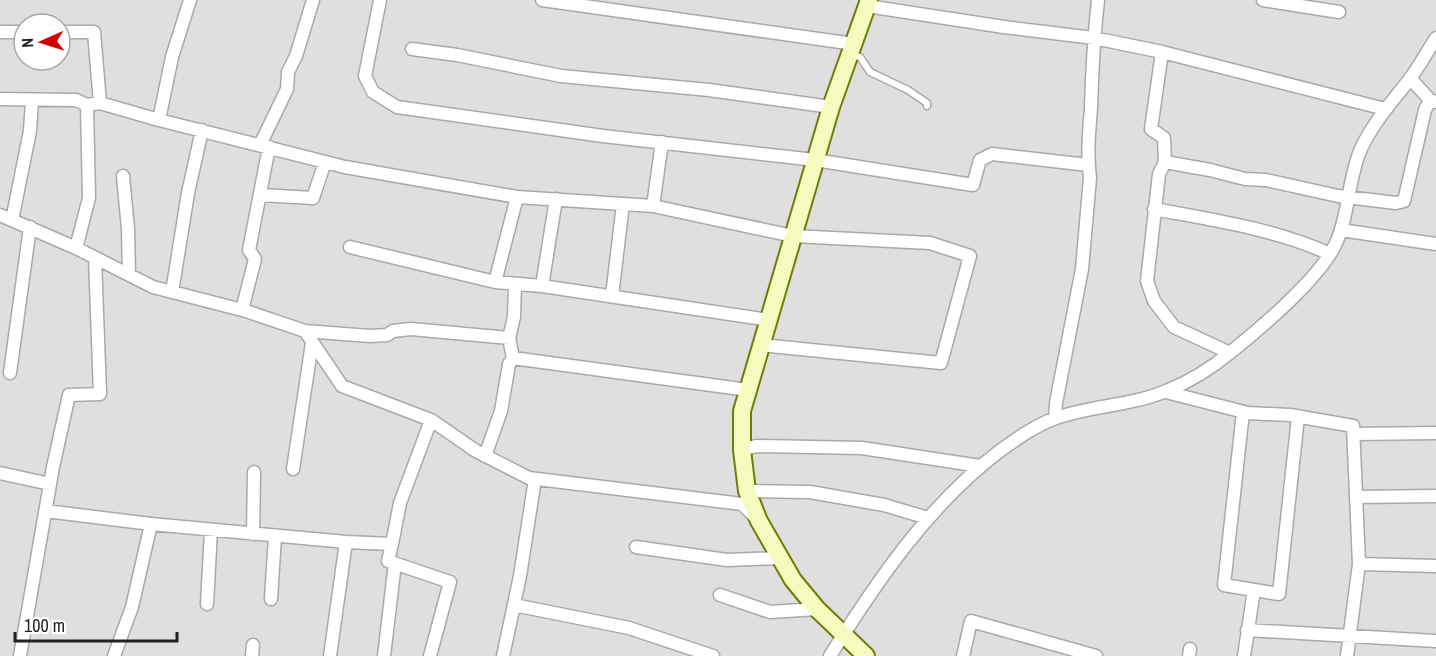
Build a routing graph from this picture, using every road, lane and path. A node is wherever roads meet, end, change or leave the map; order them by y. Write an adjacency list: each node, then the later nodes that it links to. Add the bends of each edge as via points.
1 (190, 0): 23 (street, via 172,57)
2 (313, 0): 26 (street, via 288,72 287,89)
3 (380, 0): 25 (street, via 365,76 373,92 397,107)
4 (542, 0): 13 (street)
5 (1098, 0): 10 (street)
6 (1263, 0): 8 (street)
7 (868, 3): 10 (street); 13 (main road)
8 (1339, 12)
9 (72, 32): 19 (street, via 94,32)
10 (1094, 38): 14 (street); 30 (street)
11 (1436, 38): 15 (street)
12 (412, 49): 21 (street, via 561,75)
13 (852, 49): 20 (lane, via 870,72 922,98); 21 (main road)
14 (1162, 52): 22 (street); 29 (street, via 1151,129 1164,138)
15 (1410, 78): 18 (street); 22 (street)
16 (0, 99): 17 (street)
17 (32, 101): 19 (street, via 76,100); 39 (street, via 30,131)
18 (1433, 101): 33 (street, via 1425,110 1404,201)
19 (94, 104): 23 (street); 45 (street, via 88,198)
20 (927, 106)
21 (831, 107): 27 (main road)
22 (1385, 109): 33 (street, via 1360,153)
23 (159, 120): 24 (street)
24 (202, 130): 26 (street); 52 (street)
25 (662, 142): 27 (street); 37 (street)
26 (264, 146): 28 (street); 32 (street)
27 (815, 160): 30 (street, via 973,185 980,160 992,154); 42 (main road)
28 (325, 162): 32 (street, via 313,198); 34 (street)
29 (1165, 162): 33 (street); 38 (street, via 1159,174)
30 (1088, 165): 67 (street, via 1082,269)
31 (123, 177): 48 (street)
32 (260, 195): 54 (street, via 249,250 255,259)
33 (1348, 196): 41 (street)
34 (517, 197): 35 (street); 49 (street)
35 (556, 199): 36 (street); 51 (street)
36 (623, 204): 37 (street); 53 (street)
37 (653, 206): 42 (street)
38 (1154, 209): 46 (street, via 1238,225); 60 (street, via 1147,281 1154,301 1174,327)
39 (6, 217): 40 (street)
40 (30, 227): 45 (street); 62 (street)
41 (1341, 230): 43 (street); 46 (street)
42 (793, 236): 55 (main road); 59 (street, via 930,243 970,256 941,363)
43 (1436, 244)
44 (350, 247): 49 (street)
45 (76, 248): 47 (street)
46 (1330, 254): 60 (street, via 1304,285)
47 (95, 258): 48 (street); 78 (street, via 100,394 69,395)
48 (129, 275): 52 (street)
49 (495, 282): 50 (street)
50 (515, 284): 51 (street); 57 (street)
51 (542, 285): 53 (street)
52 (172, 292): 54 (street)
53 (612, 296): 55 (street)
54 (242, 310): 56 (street)
55 (769, 320): 59 (main road)
56 (305, 332): 57 (street, via 370,336 411,329); 58 (street)
57 (509, 338): 61 (street)
58 (312, 343): 68 (street, via 342,386); 74 (street)
59 (761, 345): 63 (main road)
60 (1230, 353): 64 (street)
61 (513, 358): 63 (street); 72 (street, via 501,411)
62 (10, 373)
63 (748, 390): 71 (main road, via 742,411)
64 (1166, 392): 65 (street); 67 (street)
65 (1243, 412): 66 (street); 96 (street, via 1224,585)
66 (1298, 417): 70 (street, via 1353,426); 96 (street, via 1279,594)
67 (1055, 418): 73 (street, via 1030,430)
68 (431, 420): 72 (street); 90 (street, via 400,503)
69 (1436, 433): 70 (street)
70 (1354, 434): 81 (street)
71 (742, 450): 73 (street, via 756,446 862,448); 79 (main road)
72 (485, 456): 77 (street)
73 (980, 466): 83 (street)
74 (292, 469)
75 (254, 472): 87 (street)
76 (0, 473): 78 (street)
77 (535, 479): 84 (street, via 742,504); 100 (street)
78 (50, 484): 82 (street)
79 (747, 491): 83 (street, via 810,492 884,505); 84 (main road)
80 (1436, 496): 81 (street)
81 (1357, 497): 94 (street)
82 (45, 511): 85 (street); 106 (street)
83 (928, 518): 103 (street)
84 (759, 521): 92 (main road)
85 (151, 524): 86 (street); 107 (street, via 132,607)
86 (211, 530): 87 (street); 99 (street)
87 (253, 534): 88 (street)
88 (275, 536): 89 (street); 98 (street)
89 (346, 542): 90 (street); 108 (street)
90 (392, 544): 93 (street, via 388,561)
91 (636, 547): 92 (street, via 727,560)
92 (779, 558): 101 (main road)
93 (395, 563): 109 (street); 110 (street, via 450,582)
94 (1359, 564): 95 (street); 104 (street)
95 (1436, 567)
96 (1254, 591): 102 (street)
97 (720, 595): 101 (street, via 770,612)
98 (272, 599)
99 (207, 604)
100 (514, 605): 111 (street); 112 (street, via 628,628)
101 (817, 609): 103 (main road)
102 (1247, 630): 104 (street); 117 (street)
103 (844, 635): 113 (street); 114 (main road)
104 (1349, 637): 105 (street); 118 (street)
105 (1436, 641)
106 (20, 656)
107 (114, 656)
108 (330, 656)
109 (384, 656)
110 (430, 656)
111 (503, 656)
112 (712, 656)
113 (830, 656)
114 (866, 656)
115 (963, 656): 116 (street, via 971,621)
116 (1096, 656)
117 (1244, 656)
118 (1347, 656)

